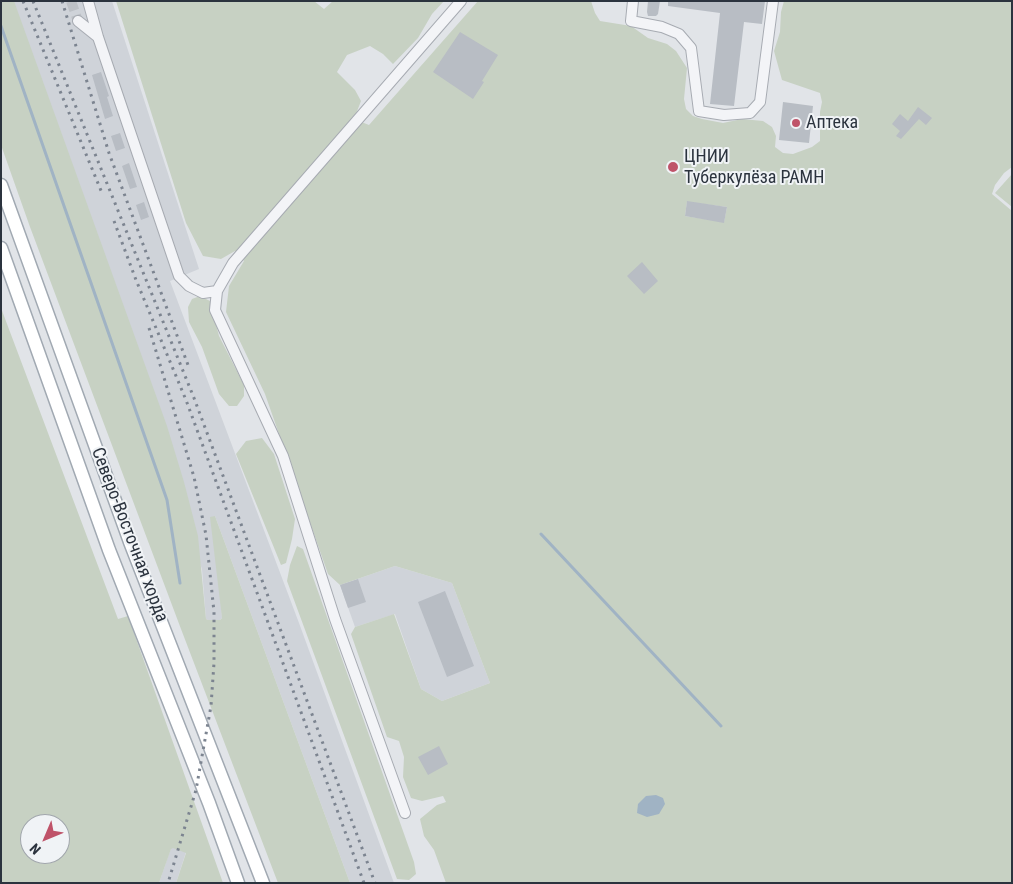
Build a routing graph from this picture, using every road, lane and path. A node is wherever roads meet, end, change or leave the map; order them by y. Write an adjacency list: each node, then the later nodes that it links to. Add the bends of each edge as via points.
1 (88, 1): 6 (street)
2 (461, 1): 9 (street, via 233,263)
3 (633, 1): 4 (street, via 631,21 679,34 691,48 699,111 724,115 750,113 760,102)
4 (774, 1)
5 (78, 21): 6 (street)
6 (98, 37): 9 (street, via 179,276 203,293)
7 (1, 185): 12 (main road, Северо-Восточная хорда, via 130,542)
8 (1, 248): 11 (main road, Северо-Восточная хорда, via 109,550)
9 (217, 291): 10 (street, via 215,310 282,456 335,619)
10 (405, 813)
11 (238, 883)
12 (263, 883)

